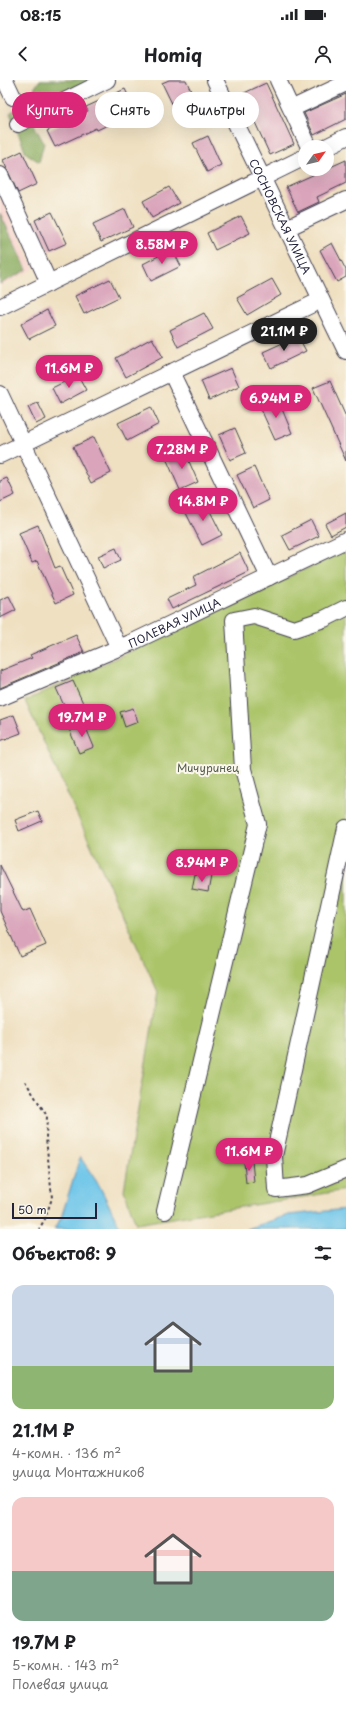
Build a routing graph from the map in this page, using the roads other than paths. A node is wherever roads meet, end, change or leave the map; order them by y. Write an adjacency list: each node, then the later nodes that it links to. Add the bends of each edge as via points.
1 (4, 80): 7 (street)
2 (107, 80): 6 (street)
3 (215, 80): 14 (street, СОСНОВСКАЯ УЛИЦА)
4 (278, 80): 8 (street)
5 (346, 83): 8 (street)
6 (83, 92)
7 (12, 96)
8 (291, 109): 10 (street)
9 (346, 137): 11 (street)
10 (306, 140)
11 (334, 143)
12 (298, 160): 14 (street)
13 (0, 175): 17 (street)
14 (263, 178): 16 (street, СОСНОВСКАЯ УЛИЦА); 17 (street)
15 (346, 200): 16 (street)
16 (287, 228): 18 (street, СОСНОВСКАЯ УЛИЦА)
17 (49, 283): 19 (street)
18 (321, 300): 20 (street, СОСНОВСКАЯ УЛИЦА); 21 (street)
19 (0, 307)
20 (346, 351)
21 (171, 372): 23 (street); 26 (street)
22 (0, 394): 23 (street)
23 (23, 443): 24 (street); 28 (street)
24 (0, 455)
25 (346, 540): 26 (street, ПОЛЕВАЯ УЛИЦА)
26 (269, 577): 28 (street, ПОЛЕВАЯ УЛИЦА)
27 (346, 608): 32 (street, via 324,620 294,630 254,616 234,620 243,769 258,824)
28 (119, 648): 29 (street, ПОЛЕВАЯ УЛИЦА)
29 (0, 698)
30 (346, 828): 31 (street, via 274,1156 276,1189 308,1185)
31 (346, 1168)
32 (165, 1211)

